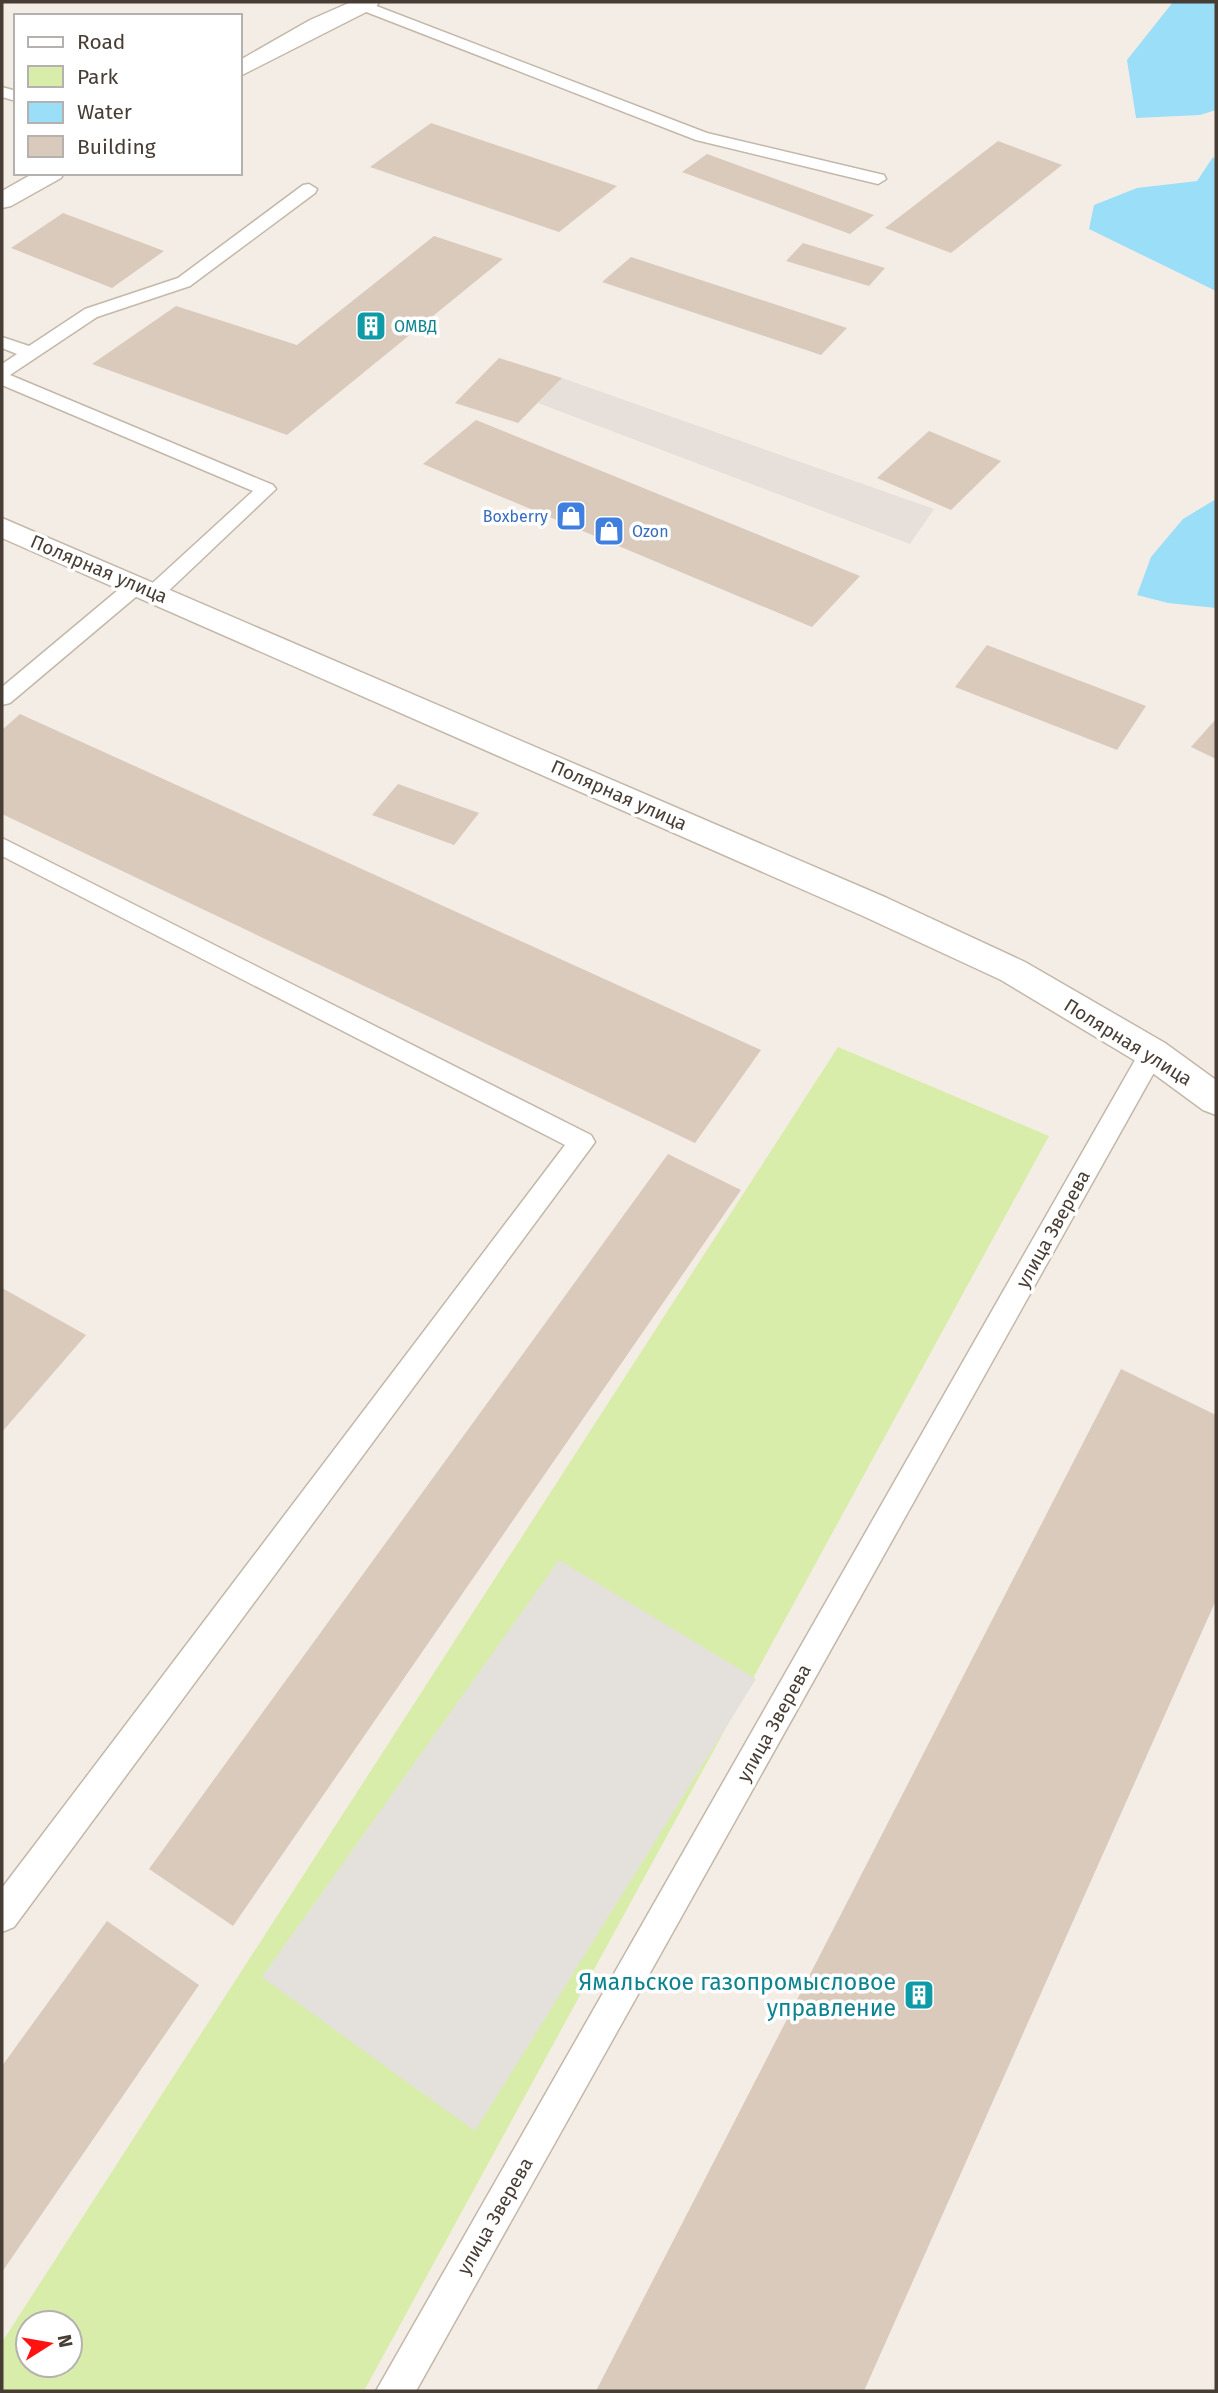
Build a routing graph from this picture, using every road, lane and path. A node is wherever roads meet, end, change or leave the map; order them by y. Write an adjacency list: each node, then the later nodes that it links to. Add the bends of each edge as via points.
1 (364, 4): 2 (street); 4 (lane, via 702,137)
2 (242, 68)
3 (48, 175): 6 (street)
4 (878, 179)
5 (309, 189): 8 (lane, via 184,282 91,313)
6 (2, 201)
7 (2, 342): 8 (lane)
8 (31, 353): 9 (lane)
9 (2, 372)
10 (2, 378): 12 (lane, via 266,489)
11 (2, 527): 12 (street, Полярная улица)
12 (145, 589): 13 (lane); 15 (street, Полярная улица, via 1013,971)
13 (2, 698)
14 (2, 846): 17 (lane, via 582,1142)
15 (1152, 1053): 16 (street, Полярная улица); 18 (lane, улица Зверева)
16 (1216, 1100)
17 (2, 1915)
18 (395, 2391)

